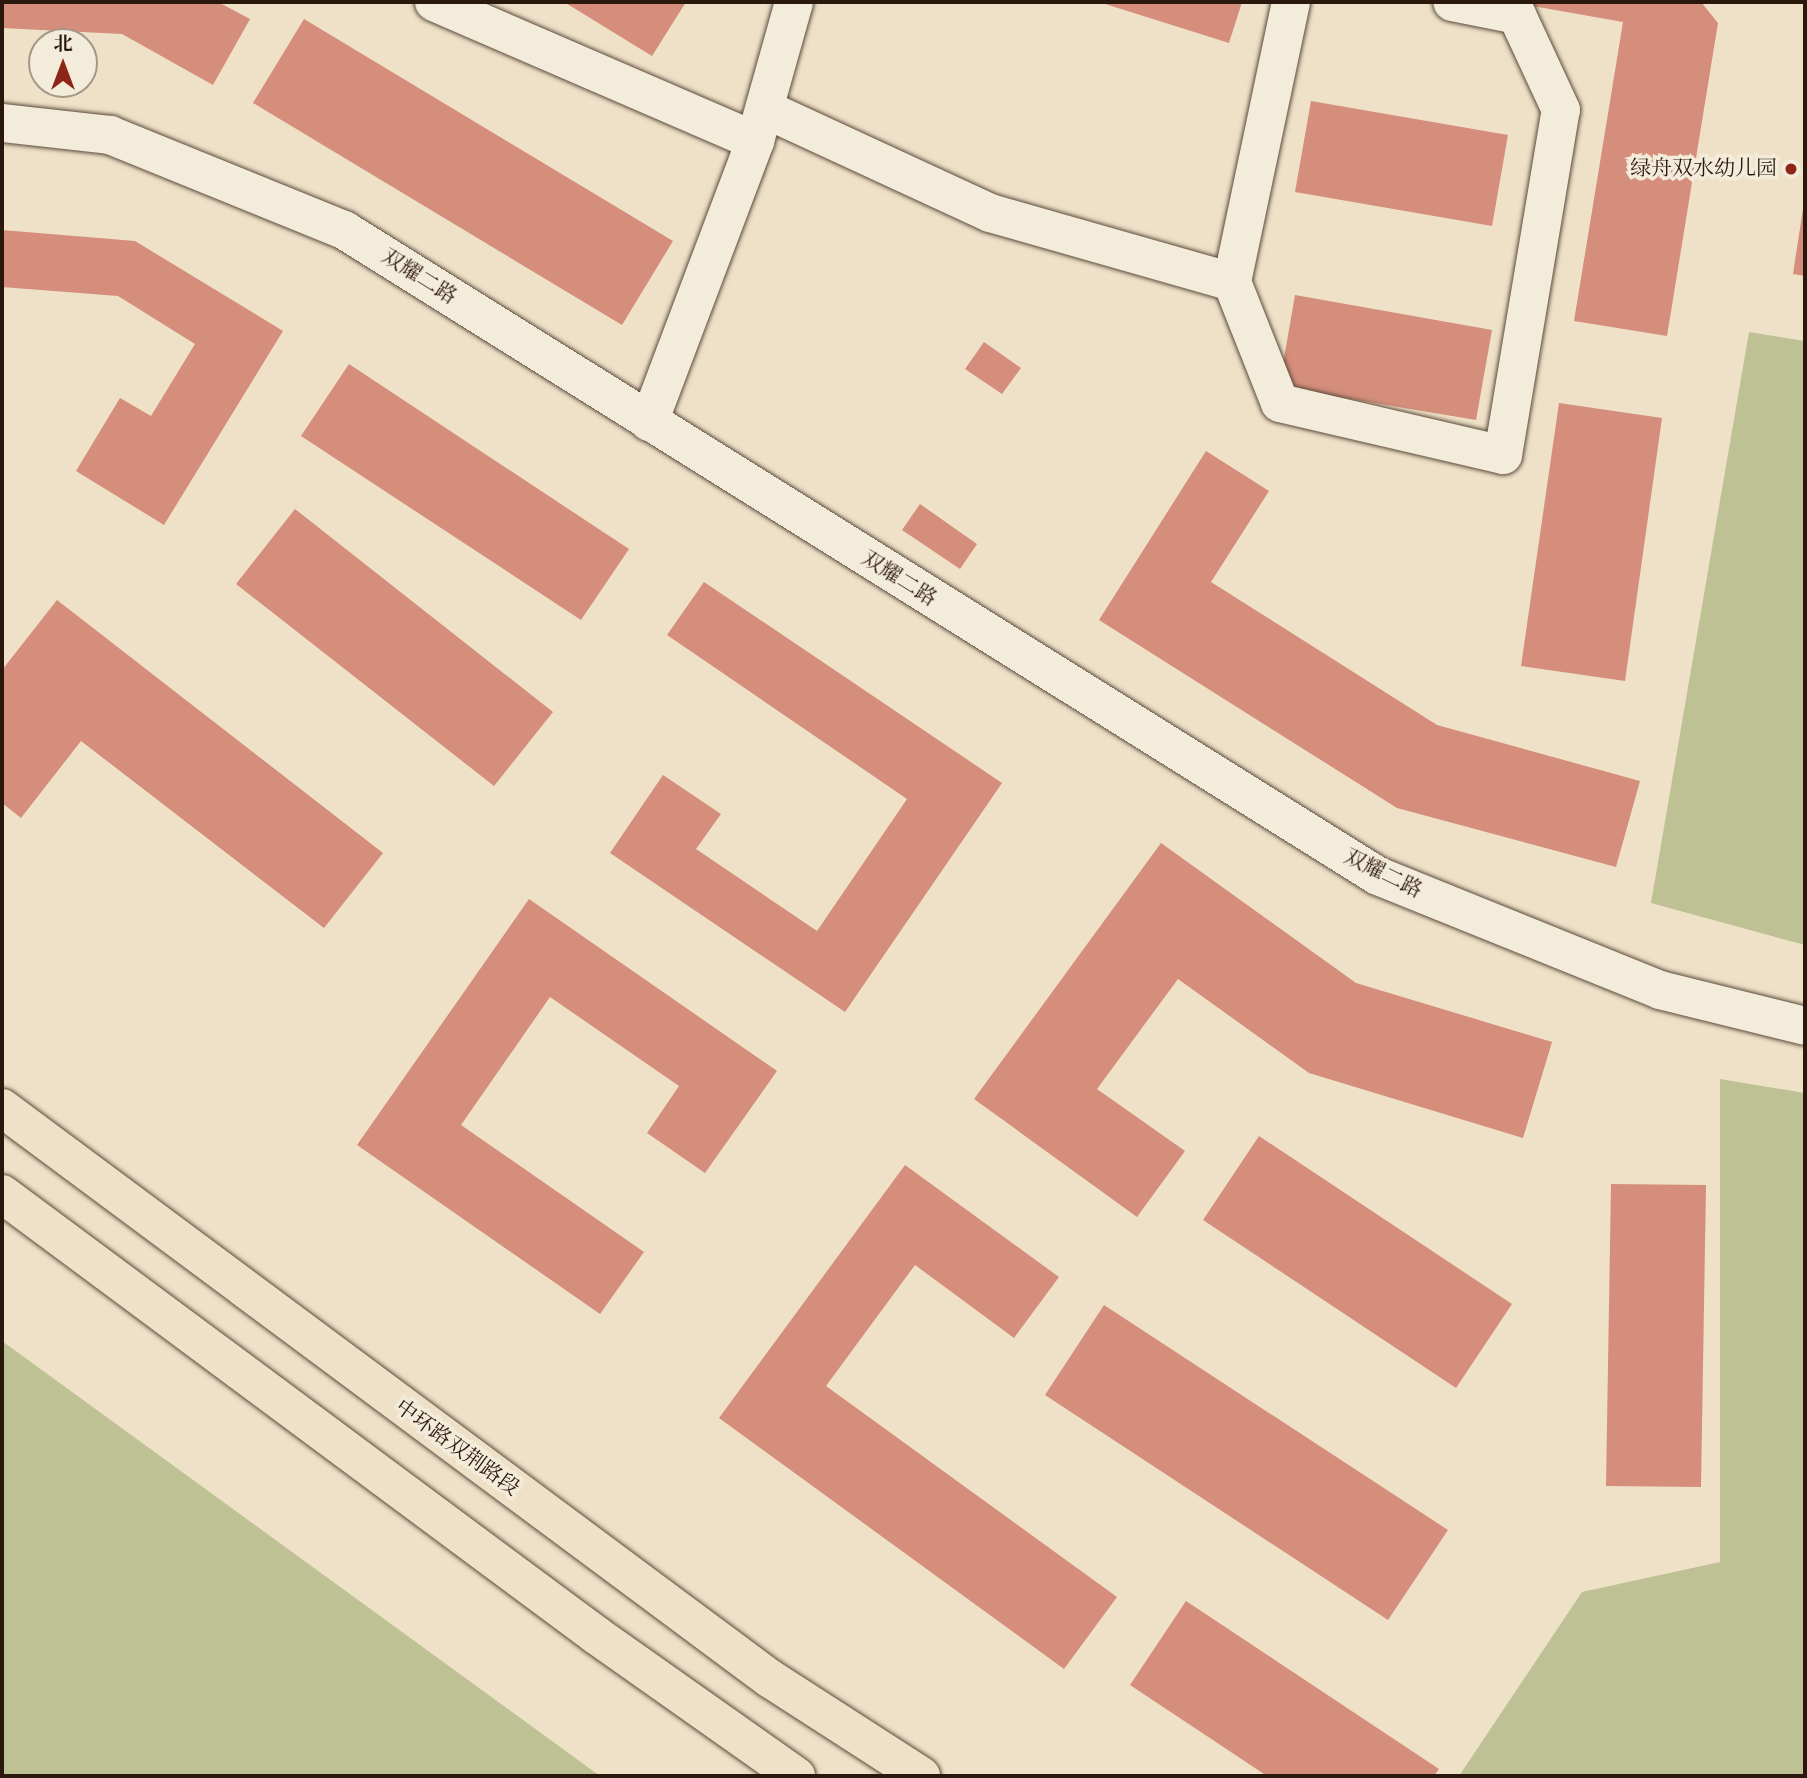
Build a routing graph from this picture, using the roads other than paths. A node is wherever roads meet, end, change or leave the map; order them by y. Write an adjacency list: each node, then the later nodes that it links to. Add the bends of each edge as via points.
1 (435, 2): 6 (street)
2 (794, 2): 6 (street)
3 (1291, 2): 7 (street)
4 (1452, 2): 7 (street, via 1517,15 1561,110 1503,455 1280,403)
5 (2, 123): 8 (street, 双耀二路, via 110,135 344,230)
6 (760, 125): 7 (street, via 990,213); 8 (street)
7 (1232, 282)
8 (649, 422): 9 (street, 双耀二路, via 1378,876 1660,990)
9 (1805, 1026)
10 (2, 1108): 13 (main road, 中环路双荆路段, via 769,1678)
11 (2, 1194): 12 (main road, via 596,1634)
12 (796, 1776)
13 (921, 1776)

